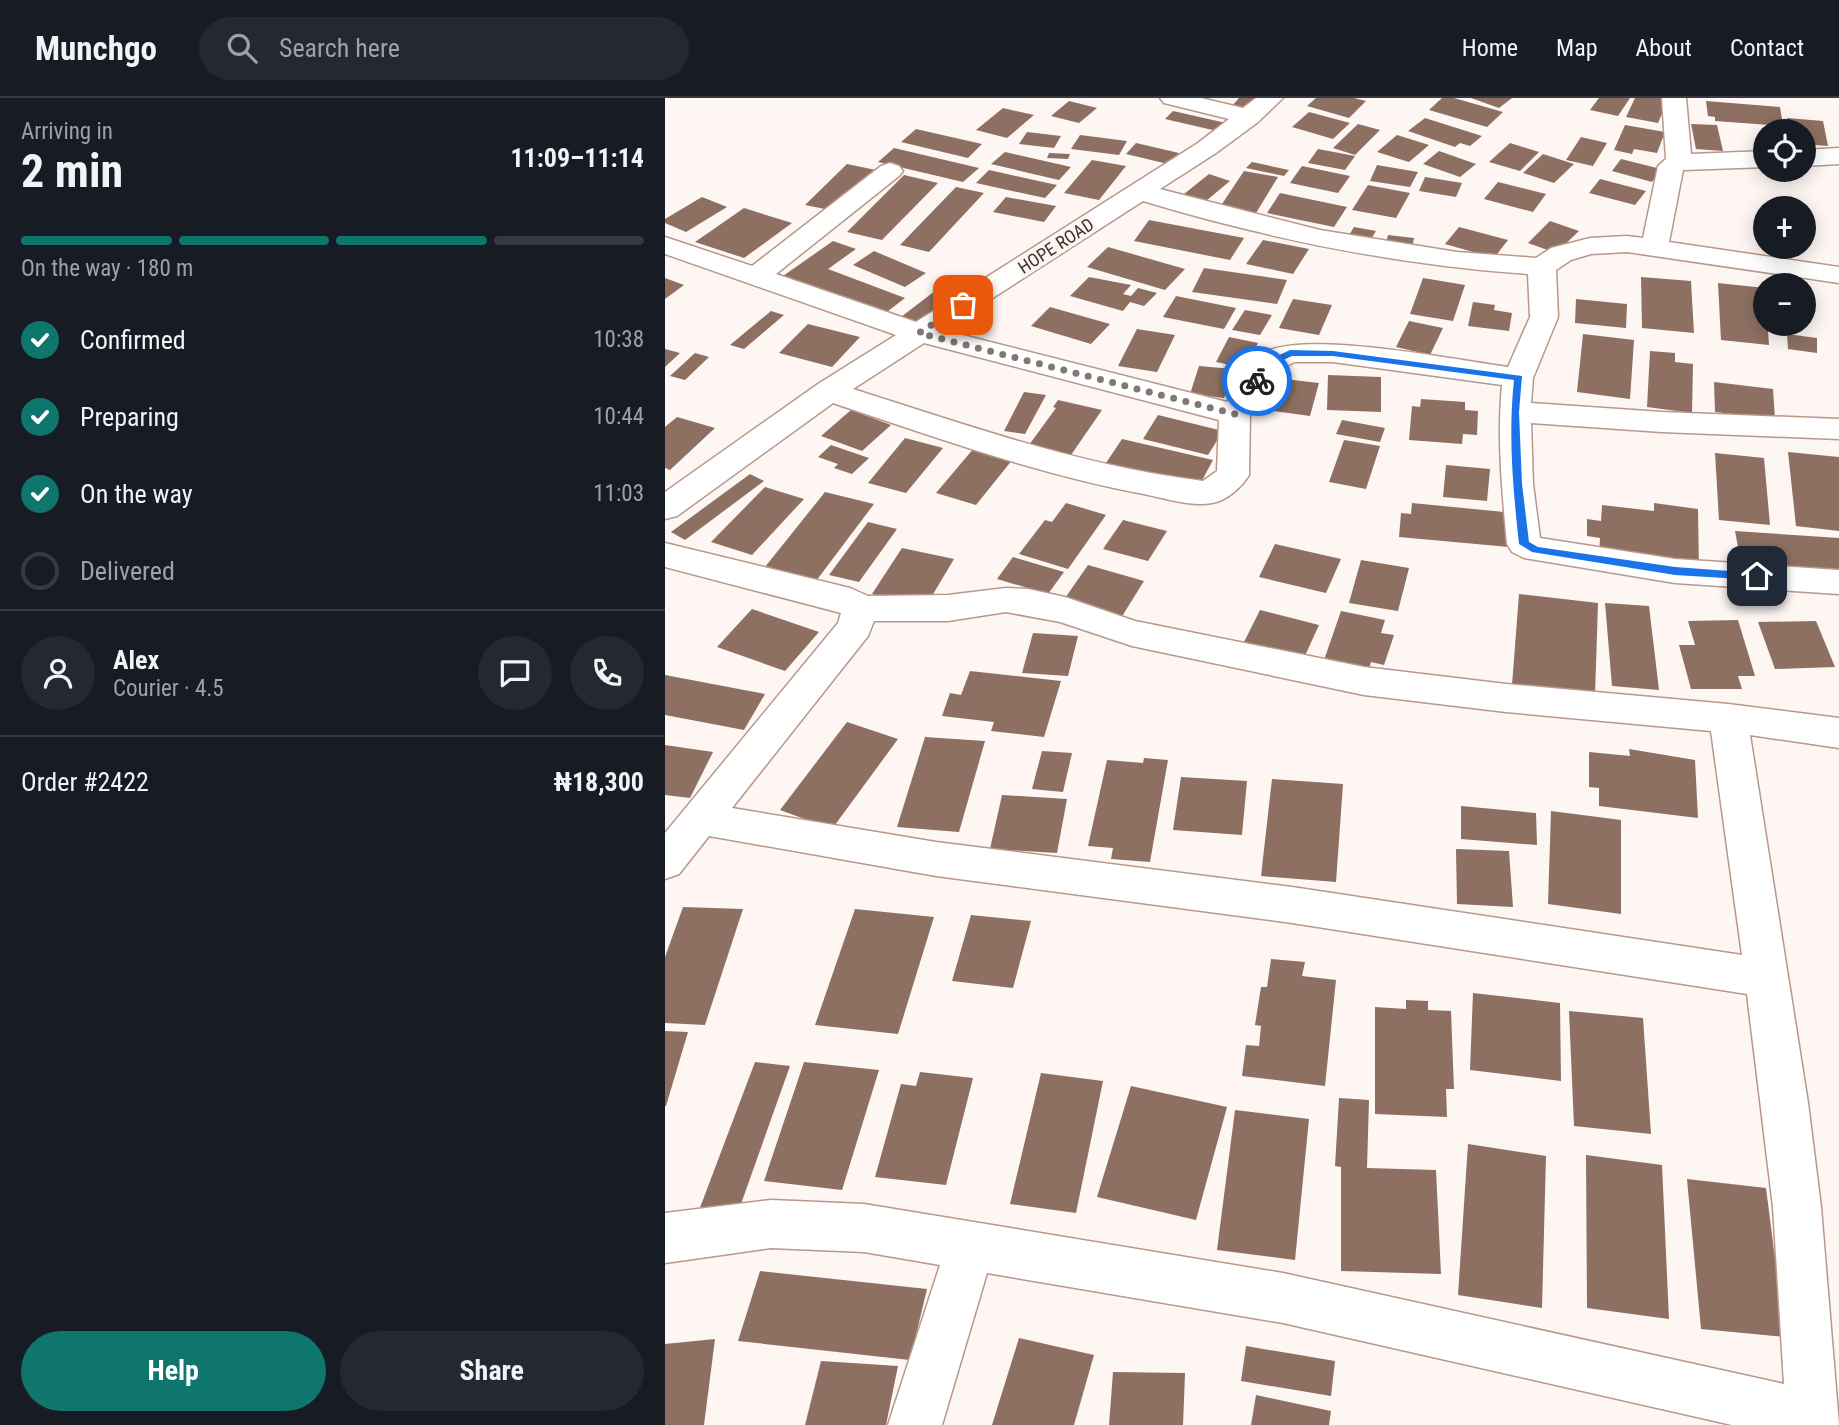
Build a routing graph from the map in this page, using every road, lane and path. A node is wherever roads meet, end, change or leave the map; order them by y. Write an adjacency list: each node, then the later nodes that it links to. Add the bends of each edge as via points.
1 (1172, 98): 4 (street)
2 (1271, 98): 4 (street, HOPE ROAD)
3 (1674, 98): 8 (street)
4 (1249, 117): 10 (street, HOPE ROAD)
5 (1839, 156): 6 (street)
6 (1816, 157)
7 (1753, 159): 8 (street)
8 (1679, 162): 12 (street, via 1671,166)
9 (890, 172): 15 (street)
10 (1140, 192): 13 (street, via 1217,216 1429,257); 16 (street, HOPE ROAD)
11 (665, 245): 15 (street)
12 (1654, 248): 13 (street, via 1590,246 1561,254); 14 (street)
13 (1542, 267): 17 (street, via 1543,317)
14 (1839, 275)
15 (757, 276): 16 (street)
16 (919, 333): 18 (street, HOPE ROAD); 20 (street)
17 (1518, 378): 19 (street); 20 (street, via 1333,353 1290,353 1268,363)
18 (829, 391): 20 (street, via 1060,465 1156,488 1209,493 1233,475); 22 (street, HOPE ROAD)
19 (1515, 412): 21 (street); 24 (street, via 1524,544 1536,550 1675,571)
20 (1235, 414)
21 (1839, 429)
22 (665, 508)
23 (665, 555): 25 (street, via 850,601)
24 (1839, 582)
25 (860, 609): 26 (street, via 1028,602 1132,633 1364,681); 28 (street, via 855,627)
26 (1728, 718): 27 (street); 30 (street)
27 (1839, 733)
28 (702, 819): 29 (street); 30 (street, via 936,859 1292,905)
29 (665, 862)
30 (1766, 978): 33 (street, via 1797,1207)
31 (665, 1238): 32 (street, via 771,1224 864,1228)
32 (971, 1246): 33 (street, via 1283,1298); 34 (street)
33 (1814, 1421)
34 (915, 1425)

